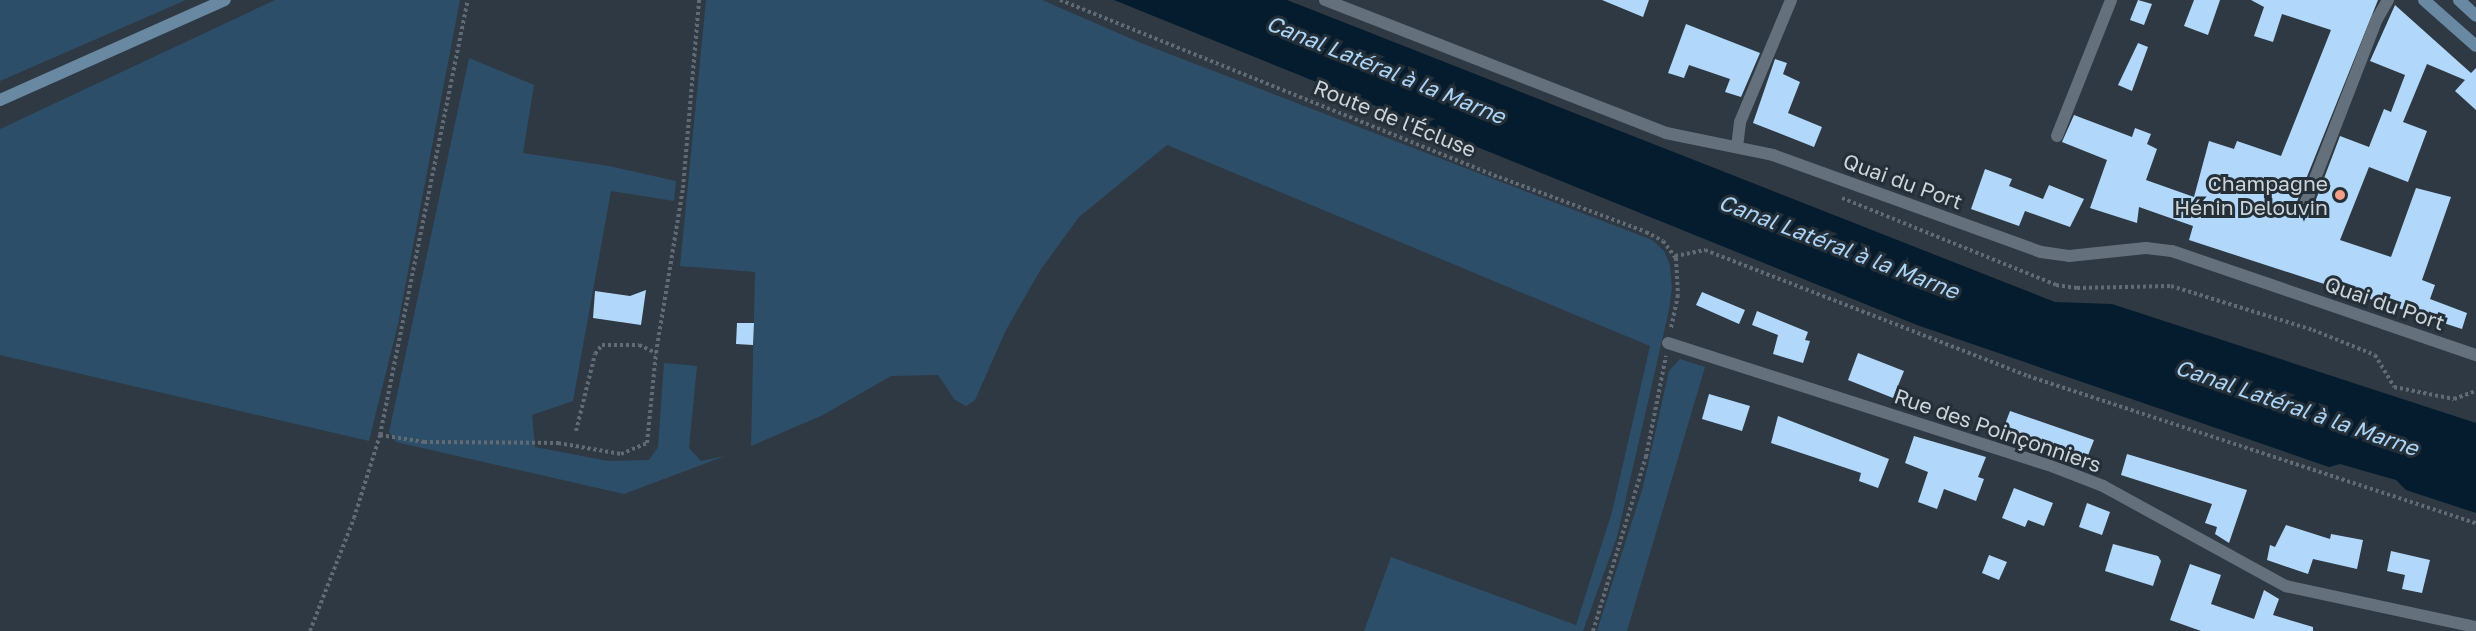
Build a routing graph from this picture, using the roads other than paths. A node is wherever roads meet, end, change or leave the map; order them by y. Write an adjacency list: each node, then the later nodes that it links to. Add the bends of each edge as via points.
1 (225, 0): 10 (main road)
2 (1325, 0): 12 (street, Quai du Port, via 1666,133)
3 (1791, 0): 12 (street, via 1740,122)
4 (2111, 0): 11 (street)
5 (2388, 0): 13 (street, via 2377,19)
6 (2424, 0): 9 (main road)
7 (2459, 0): 8 (main road)
8 (2476, 16)
9 (2476, 46)
10 (0, 100)
11 (2057, 136)
12 (1737, 147): 15 (street, Quai du Port, via 1773,155 2041,252 2069,256 2146,248 2172,251)
13 (2304, 207)
14 (1668, 343): 16 (street, Rue des Poinçonniers, via 2046,464 2103,486 2286,586)
15 (2476, 355)
16 (2476, 627)

